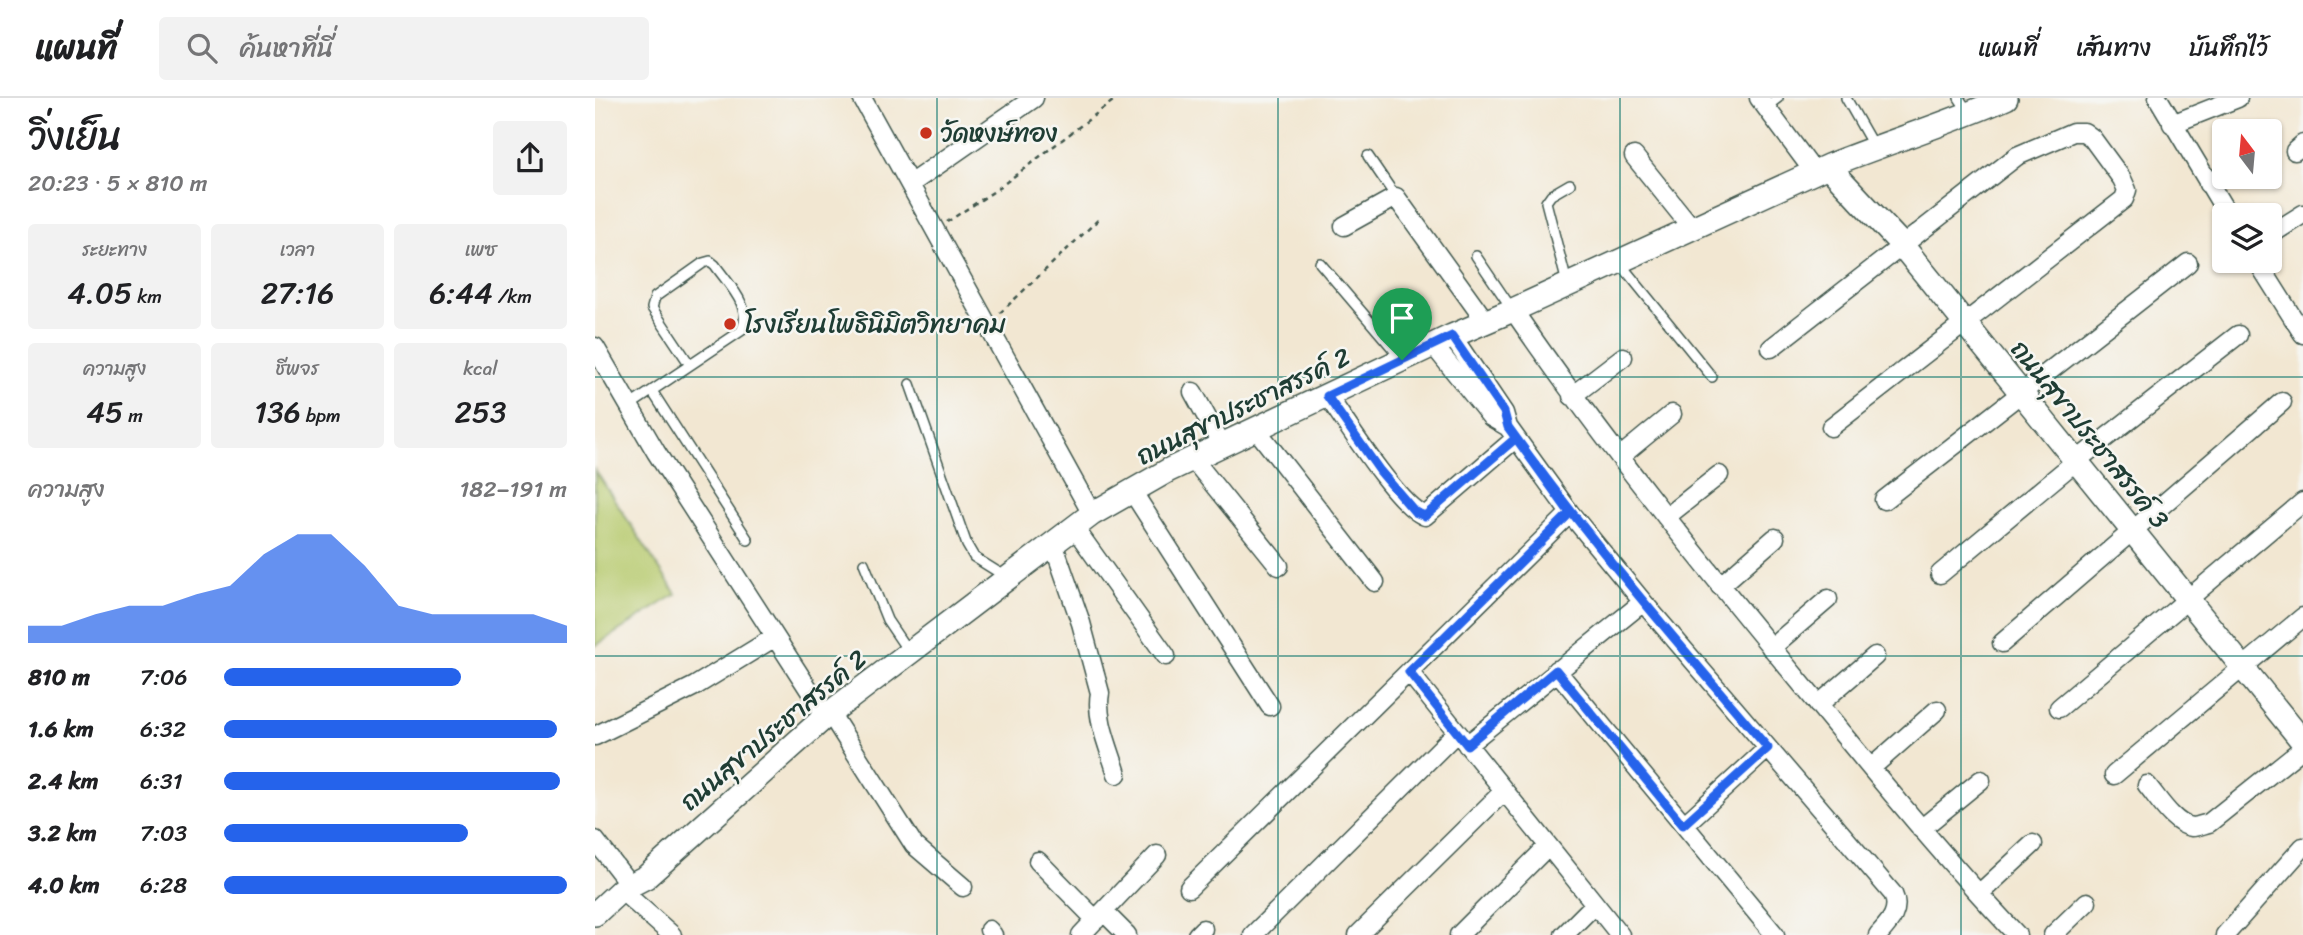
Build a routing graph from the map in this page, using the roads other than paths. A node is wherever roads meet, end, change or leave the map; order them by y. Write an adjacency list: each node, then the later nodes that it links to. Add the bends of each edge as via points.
1 (862, 98): 15 (street)
2 (1034, 98): 15 (street)
3 (1846, 98): 10 (lane)
4 (2006, 98): 8 (street, ถนนสุขาประชาสรรค์ 2)
5 (2158, 98): 9 (street)
6 (2238, 98): 9 (street)
7 (1768, 101): 13 (street)
8 (1964, 106): 10 (street, ถนนสุขาประชาสรรค์ 2)
9 (2172, 124): 17 (street)
10 (1874, 147): 13 (street, ถนนสุขาประชาสรรค์ 2)
11 (1368, 156): 18 (lane)
12 (1634, 156): 23 (street)
13 (1821, 169): 23 (street, ถนนสุขาประชาสรรค์ 2); 24 (street, ถนนสุขาประชาสรรค์ 3)
14 (2212, 182): 17 (street)
15 (910, 184): 66 (street, via 988,325)
16 (1570, 184): 30 (lane, via 1546,202)
17 (2208, 184): 19 (street)
18 (1396, 197): 21 (street); 33 (street)
19 (2220, 203)
20 (2303, 214): 22 (street)
21 (1345, 226)
22 (2282, 227)
23 (1692, 228): 26 (street, ถนนสุขาประชาสรรค์ 2)
24 (1901, 244): 34 (street, ถนนสุขาประชาสรรค์ 3); 34 (street, via 2017,156 2073,132 2092,138 2122,179 2127,190 2124,199); 39 (street)
25 (1476, 256): 31 (lane)
26 (1619, 262): 30 (street, ถนนสุขาประชาสรรค์ 2); 43 (lane)
27 (1319, 263): 41 (lane)
28 (2187, 263): 47 (street)
29 (2267, 273): 32 (street)
30 (1568, 285): 31 (street, ถนนสุขาประชาสรรค์ 2)
31 (1513, 310): 33 (street, ถนนสุขาประชาสรรค์ 2); 49 (street)
32 (2297, 310): 35 (street)
33 (1486, 322): 37 (street, ถนนสุขาประชาสรรค์ 2)
34 (1965, 323): 47 (street, ถนนสุขาประชาสรรค์ 3); 53 (street)
35 (2303, 334)
36 (2238, 335): 59 (street)
37 (1443, 341): 41 (street, ถนนสุขาประชาสรรค์ 2); 55 (street, via 1491,417)
38 (595, 347): 51 (street)
39 (1771, 348)
40 (1623, 357): 49 (street)
41 (1402, 360): 48 (street, ถนนสุขาประชาสรรค์ 2)
42 (690, 365): 42 (lane, via 741,331 746,322 746,310 710,261 652,301 652,308); 45 (lane)
43 (1712, 377)
44 (910, 384): 74 (lane, via 967,545 974,557)
45 (652, 391): 51 (lane); 69 (lane)
46 (1193, 392): 56 (street)
47 (2021, 393): 59 (street, ถนนสุขาประชาสรรค์ 3); 62 (street)
48 (1327, 396): 54 (street, ถนนสุขาประชาสรรค์ 2); 55 (street, via 1380,471 1415,512 1425,516)
49 (1572, 396): 57 (street)
50 (2282, 402): 67 (street)
51 (629, 406): 81 (street)
52 (1672, 414): 57 (street)
53 (1831, 427)
54 (1256, 429): 56 (street, ถนนสุขาประชาสรรค์ 2); 75 (street)
55 (1512, 433): 64 (street)
56 (1222, 445): 58 (street, ถนนสุขาประชาสรรค์ 2)
57 (1621, 456): 65 (street)
58 (1193, 459): 61 (street, ถนนสุขาประชาสรรค์ 2); 72 (street)
59 (2076, 461): 67 (street, ถนนสุขาประชาสรรค์ 3); 73 (street)
60 (1719, 475): 65 (street)
61 (1132, 491): 66 (street, ถนนสุขาประชาสรรค์ 2); 91 (street)
62 (1884, 500)
63 (2303, 502): 78 (street)
64 (1570, 513): 79 (street); 89 (street)
65 (1666, 517): 76 (street)
66 (1083, 521): 70 (street, ถนนสุขาประชาสรรค์ 2); 85 (street)
67 (2132, 530): 78 (street, ถนนสุขาประชาสรรค์ 3); 82 (street)
68 (1775, 538): 76 (street)
69 (748, 540)
70 (1053, 544): 74 (street, ถนนสุขาประชาสรรค์ 2); 101 (street, via 1100,693 1098,701)
71 (864, 563): 84 (lane, via 887,620)
72 (1279, 566)
73 (1940, 574)
74 (1007, 578): 84 (street, ถนนสุขาประชาสรรค์ 2)
75 (1375, 582)
76 (1720, 586): 83 (street)
77 (1828, 599): 83 (street)
78 (2188, 599): 87 (street, ถนนสุขาประชาสรรค์ 3); 92 (street)
79 (1643, 602): 88 (street); 98 (street)
80 (2303, 617): 87 (street)
81 (775, 637): 94 (street); 95 (street, via 695,686)
82 (2002, 643)
83 (1771, 648): 90 (street)
84 (909, 653): 94 (street, ถนนสุขาประชาสรรค์ 2)
85 (1166, 656)
86 (1875, 656): 90 (street)
87 (2242, 667): 97 (street, ถนนสุขาประชาสรรค์ 3); 102 (street)
88 (1556, 670): 96 (street); 106 (street)
89 (1409, 672): 96 (street); 116 (street)
90 (1818, 705): 100 (street)
91 (1270, 706)
92 (2059, 708)
93 (1937, 710): 100 (street)
94 (828, 715): 114 (street, via 914,845); 115 (street, ถนนสุขาประชาสรรค์ 2, via 646,877)
95 (595, 736)
96 (1462, 739): 105 (street); 126 (street)
97 (2303, 742)
98 (1768, 748): 106 (street); 122 (street, via 1893,894 1897,902)
99 (2303, 748): 104 (street, via 2200,826 2182,823)
100 (1871, 768): 107 (street)
101 (1117, 774)
102 (2114, 775)
103 (1981, 780): 107 (street)
104 (2147, 785)
105 (1504, 791): 110 (street); 127 (street)
106 (1683, 825): 131 (street)
107 (1921, 829): 117 (street)
108 (595, 840): 115 (street)
109 (2033, 844): 117 (street)
110 (1548, 846): 119 (street); 128 (street)
111 (2303, 846): 134 (street)
112 (1157, 855): 121 (street)
113 (1038, 861): 121 (street)
114 (963, 887)
115 (626, 888): 120 (street, ถนนสุขาประชาสรรค์ 2); 123 (street)
116 (1189, 888)
117 (1979, 894): 132 (street)
118 (2087, 902): 133 (street)
119 (1595, 904): 129 (street); 130 (street)
120 (595, 914)
121 (1100, 916): 124 (street); 125 (street)
122 (1888, 932)
123 (672, 935)
124 (1081, 935)
125 (1127, 935)
126 (1253, 935)
127 (1358, 935)
128 (1458, 935)
129 (1564, 935)
130 (1620, 935)
131 (1775, 935)
132 (2018, 935)
133 (2053, 935)
134 (2225, 935)

